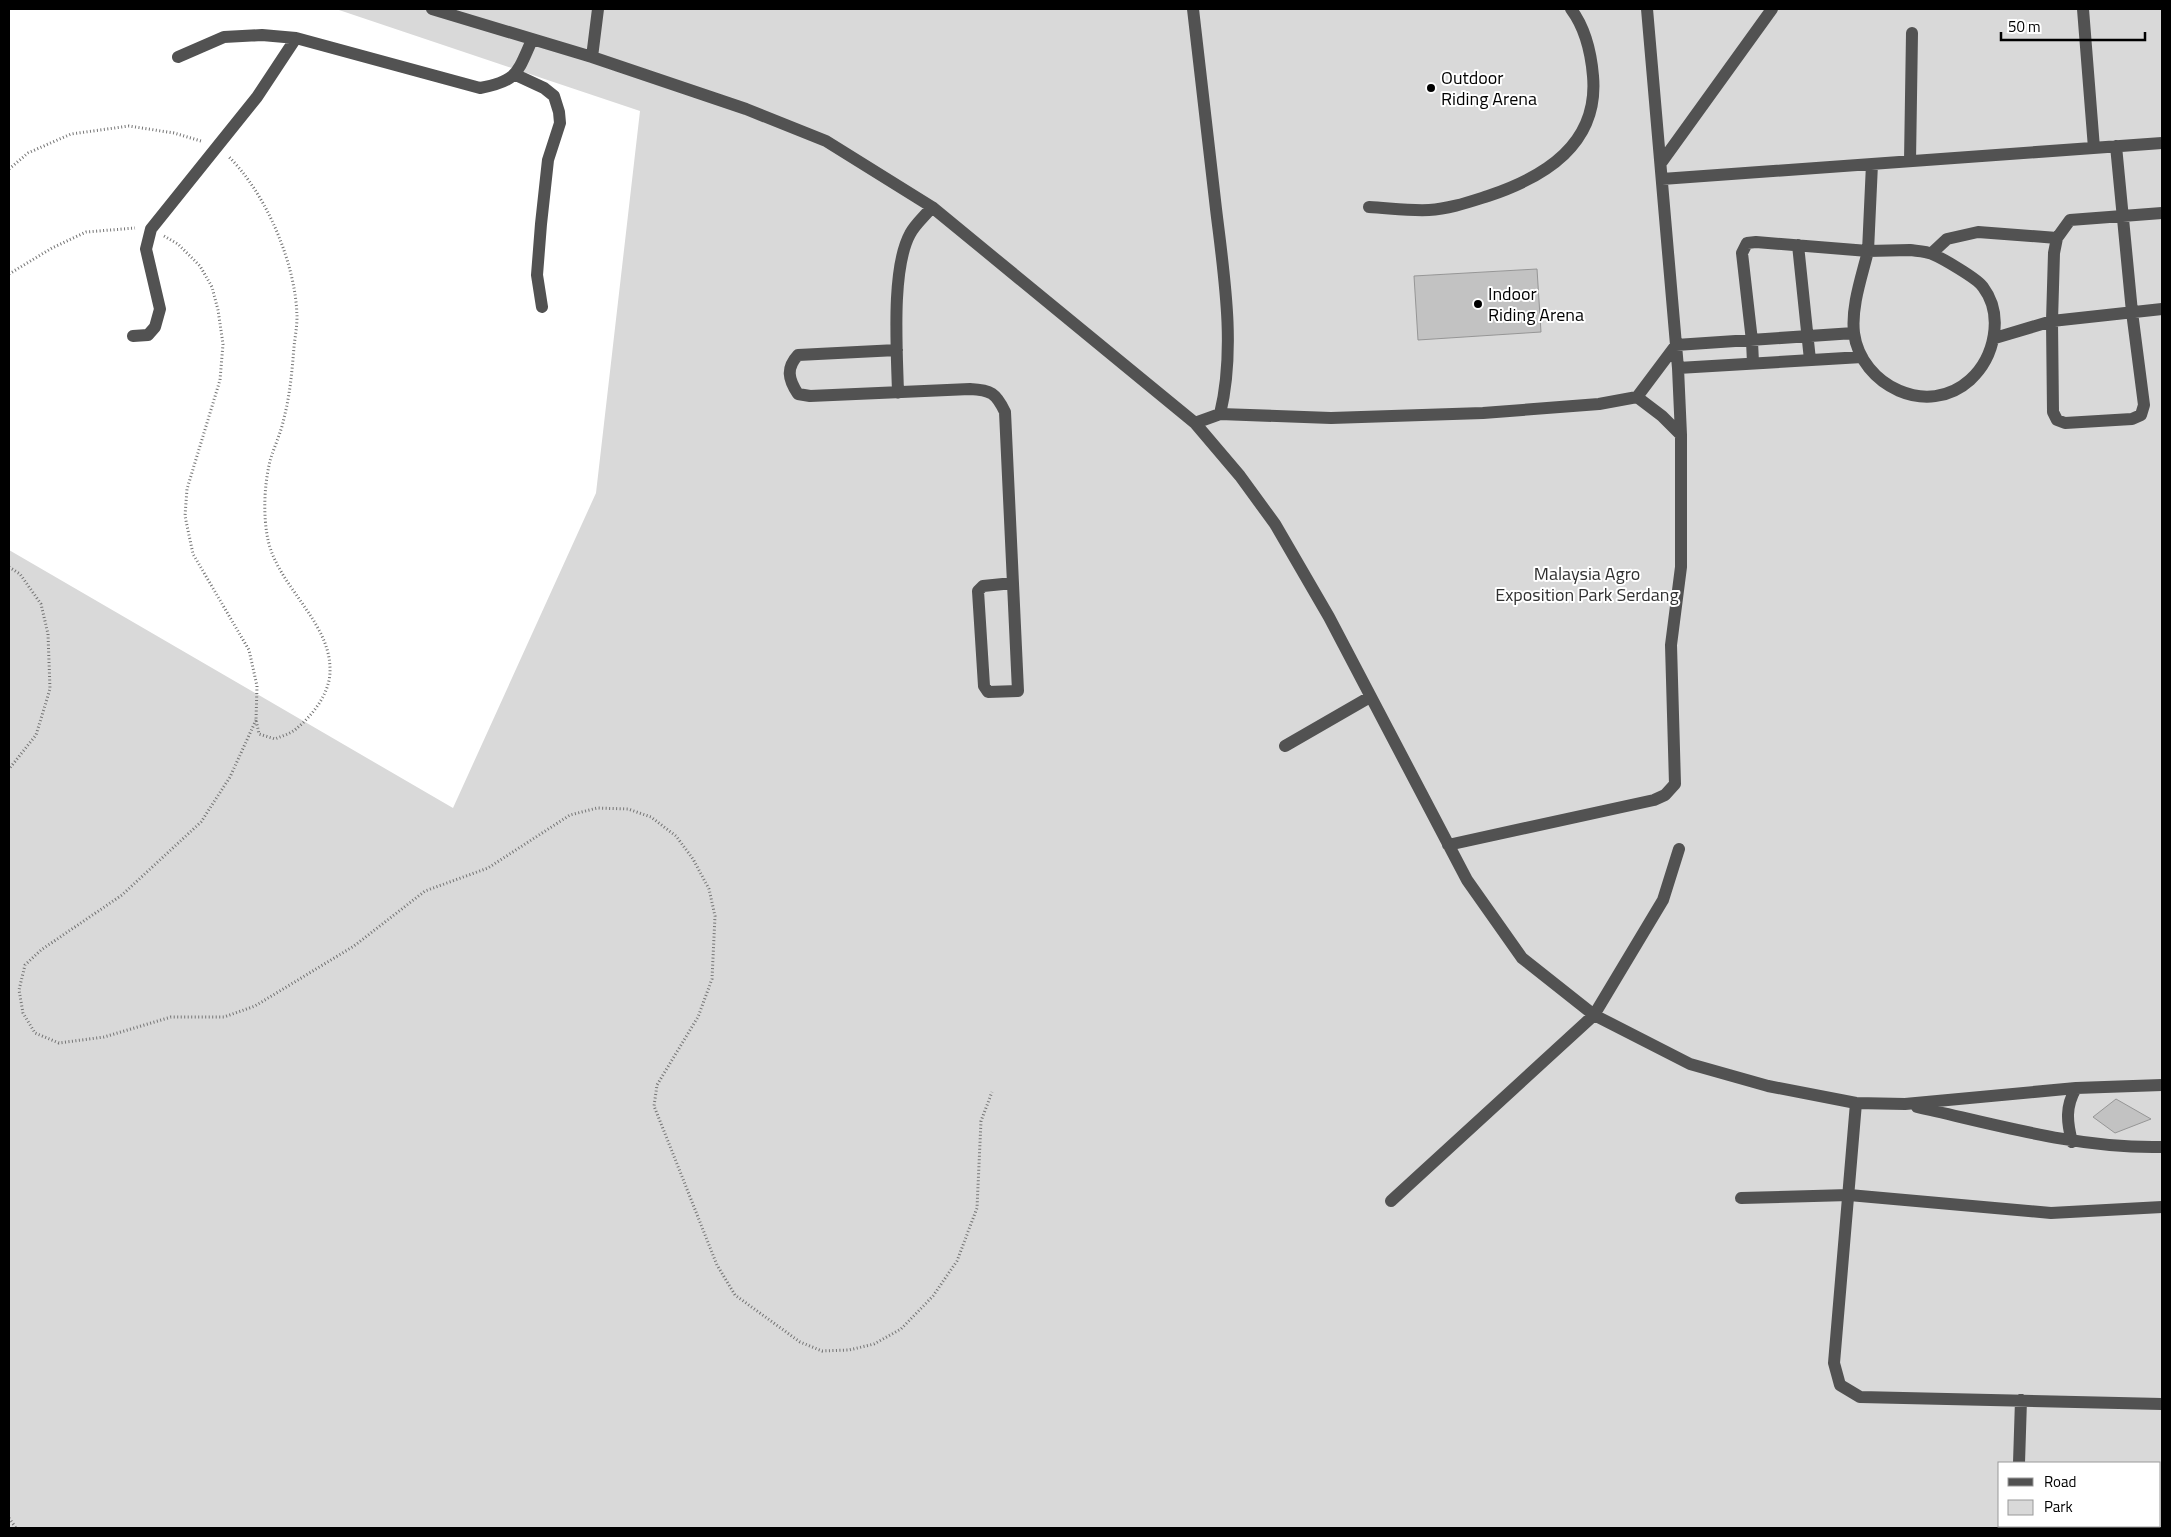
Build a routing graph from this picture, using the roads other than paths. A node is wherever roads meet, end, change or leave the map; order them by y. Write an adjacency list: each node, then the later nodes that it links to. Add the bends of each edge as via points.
1 (432, 9): 10 (street)
2 (598, 9): 12 (street)
3 (1193, 9): 46 (street, via 1222,264 1228,357 1226,391)
4 (1571, 9): 22 (street, via 1586,36 1592,59 1594,90 1592,106 1581,135 1564,154 1547,169 1524,181 1468,202 1430,210)
5 (1647, 9): 18 (street)
6 (1772, 9): 18 (street)
7 (2083, 9): 16 (street)
8 (1912, 33): 17 (street)
9 (296, 38): 11 (street, via 262,35 224,37); 13 (street, via 480,88 500,84); 34 (street, via 257,97 151,229 146,249 160,309 155,326 148,335)
10 (532, 40): 12 (street); 13 (street)
11 (178, 57)
12 (592, 57): 21 (street, via 746,109 826,141)
13 (516, 75): 29 (street, via 554,96 560,118 548,160 541,224 537,275)
14 (2162, 143): 15 (street)
15 (2116, 146): 16 (street); 24 (street)
16 (2094, 148): 17 (street)
17 (1910, 162): 19 (street)
18 (1661, 163): 20 (street)
19 (1872, 164): 20 (street); 27 (street)
20 (1662, 179): 38 (street)
21 (932, 207): 39 (street, via 910,233 900,261); 47 (street)
22 (1369, 207)
23 (2162, 213): 24 (street)
24 (2122, 215): 25 (street, via 2070,220); 31 (street)
25 (2058, 238): 28 (street, via 1978,232 1947,239); 32 (street, via 2054,253)
26 (1798, 245): 27 (street); 35 (street); 37 (street, via 1756,242 1747,244 1742,253)
27 (1868, 251): 28 (street); 33 (street, via 1855,308)
28 (1932, 253): 36 (street, via 1983,286 1993,306)
29 (542, 307)
30 (2162, 309): 31 (street)
31 (2132, 312): 32 (street); 32 (street, via 2144,405 2141,415 2132,419 2065,423 2057,420 2053,412)
32 (2052, 321): 36 (street)
33 (1854, 333): 35 (street); 40 (street)
34 (133, 336)
35 (1808, 336): 37 (street); 41 (street)
36 (1994, 338): 40 (street, via 1986,362 1969,381 1947,393 1922,396 1898,391 1876,378)
37 (1752, 341): 38 (street); 42 (street)
38 (1676, 345): 43 (street); 45 (street)
39 (897, 350): 44 (street); 44 (street, via 798,355 791,363 789,374 798,394)
40 (1862, 357): 41 (street)
41 (1810, 360): 42 (street)
42 (1753, 363): 43 (street)
43 (1678, 368): 48 (street)
44 (898, 393): 49 (street, via 983,390 998,397 1005,412)
45 (1636, 397): 46 (street, via 1599,404 1483,413 1331,418); 48 (street)
46 (1220, 414): 47 (street)
47 (1195, 424): 50 (street, via 1240,476 1275,524 1329,616)
48 (1681, 435): 52 (street, via 1681,567 1671,645 1675,784 1665,795 1654,800)
49 (1013, 584): 49 (street, via 1018,691 988,692 985,690 978,591 982,586)
50 (1370, 697): 51 (street); 52 (street)
51 (1285, 746)
52 (1448, 845): 54 (street, via 1467,880 1522,958)
53 (1679, 849): 54 (street, via 1663,900)
54 (1594, 1015): 57 (street, via 1690,1064 1768,1086); 63 (street)
55 (2162, 1085): 56 (street)
56 (2076, 1088): 58 (street); 59 (street, via 2069,1100 2067,1114)
57 (1856, 1103): 58 (street); 61 (street)
58 (1905, 1104): 59 (street)
59 (2072, 1142): 60 (street)
60 (2162, 1147)
61 (1849, 1195): 62 (street); 64 (street, via 2051,1213); 65 (street, via 1834,1363 1840,1385 1860,1397)
62 (1741, 1198)
63 (1391, 1202)
64 (2162, 1207)
65 (2021, 1400): 66 (street); 67 (street)
66 (2162, 1404)
67 (2019, 1462)

